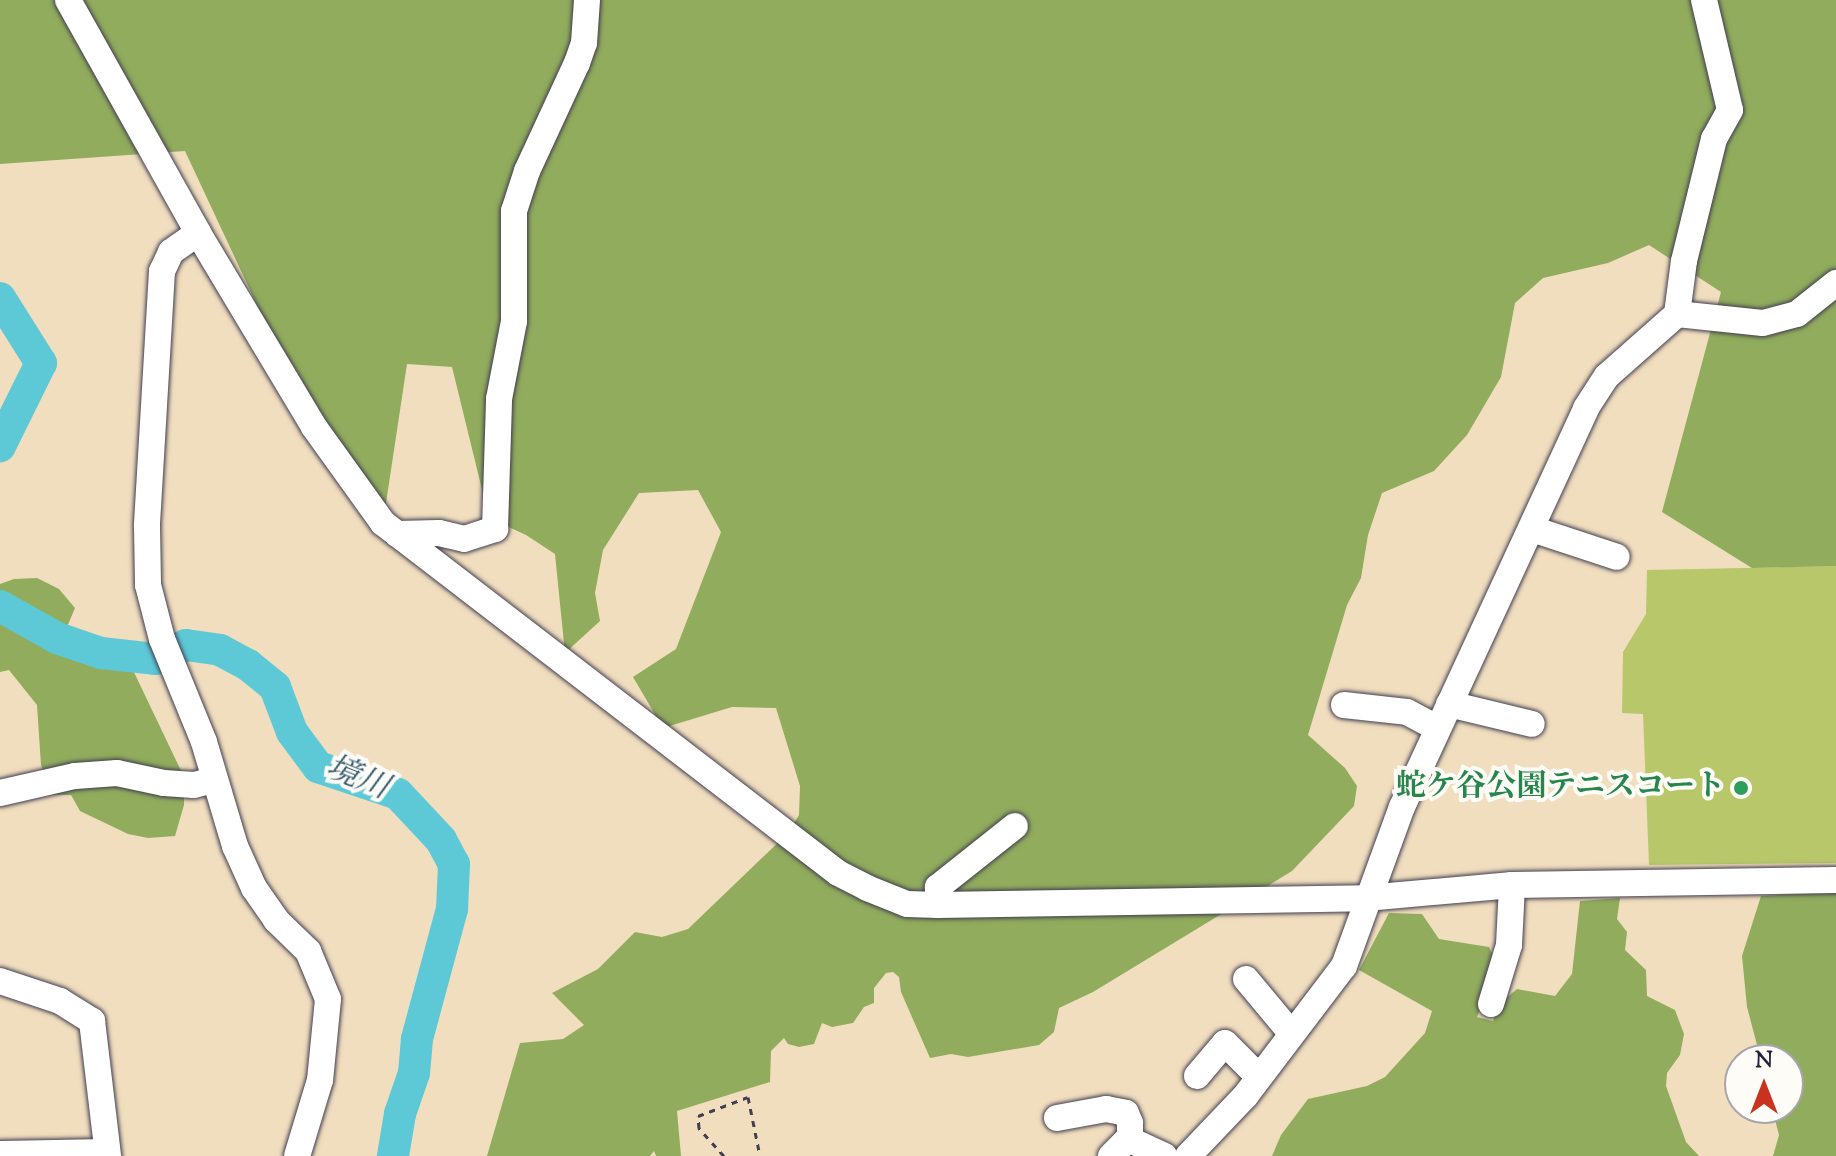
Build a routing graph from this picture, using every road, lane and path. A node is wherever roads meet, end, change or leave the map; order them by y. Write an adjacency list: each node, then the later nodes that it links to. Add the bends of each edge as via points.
1 (68, 0): 4 (street)
2 (587, 0): 8 (street, via 584,43 514,211 514,321 499,399 495,529 464,539 439,533)
3 (1704, 0): 6 (street, via 1730,110 1714,139 1684,261)
4 (198, 233): 8 (street, via 314,427 383,523); 13 (street, via 171,252 162,271 148,585)
5 (1836, 283): 6 (street, via 1797,314 1763,323)
6 (1677, 314): 7 (street, via 1607,376 1586,408)
7 (1532, 529): 9 (street); 11 (street)
8 (397, 534): 19 (street, via 838,873 907,904)
9 (1617, 557)
10 (1344, 705): 11 (street)
11 (1443, 716): 12 (street); 18 (street)
12 (1532, 724)
13 (214, 780): 14 (street, via 164,783 117,773 75,776); 30 (street, via 254,888 276,920 308,951 328,999 320,1080)
14 (0, 793)
15 (1015, 826): 19 (street, via 938,887)
16 (1836, 880): 17 (street)
17 (1512, 885): 18 (street); 22 (street, via 1509,945)
18 (1366, 898): 19 (street); 23 (street, via 1344,966)
19 (938, 905)
20 (1246, 979): 23 (street)
21 (0, 981): 29 (street, via 60,1001 92,1021)
22 (1491, 1004)
23 (1291, 1033): 25 (street)
24 (1197, 1076): 25 (street, via 1225,1043)
25 (1259, 1077): 34 (street)
26 (1057, 1118): 27 (street, via 1106,1109 1126,1113 1130,1123)
27 (1119, 1147): 33 (street)
28 (0, 1154): 29 (street)
29 (107, 1154)
30 (297, 1156)
31 (724, 1156): 32 (path, via 699,1128 698,1116 748,1097)
32 (760, 1156)
33 (1164, 1156)
34 (1188, 1156)

